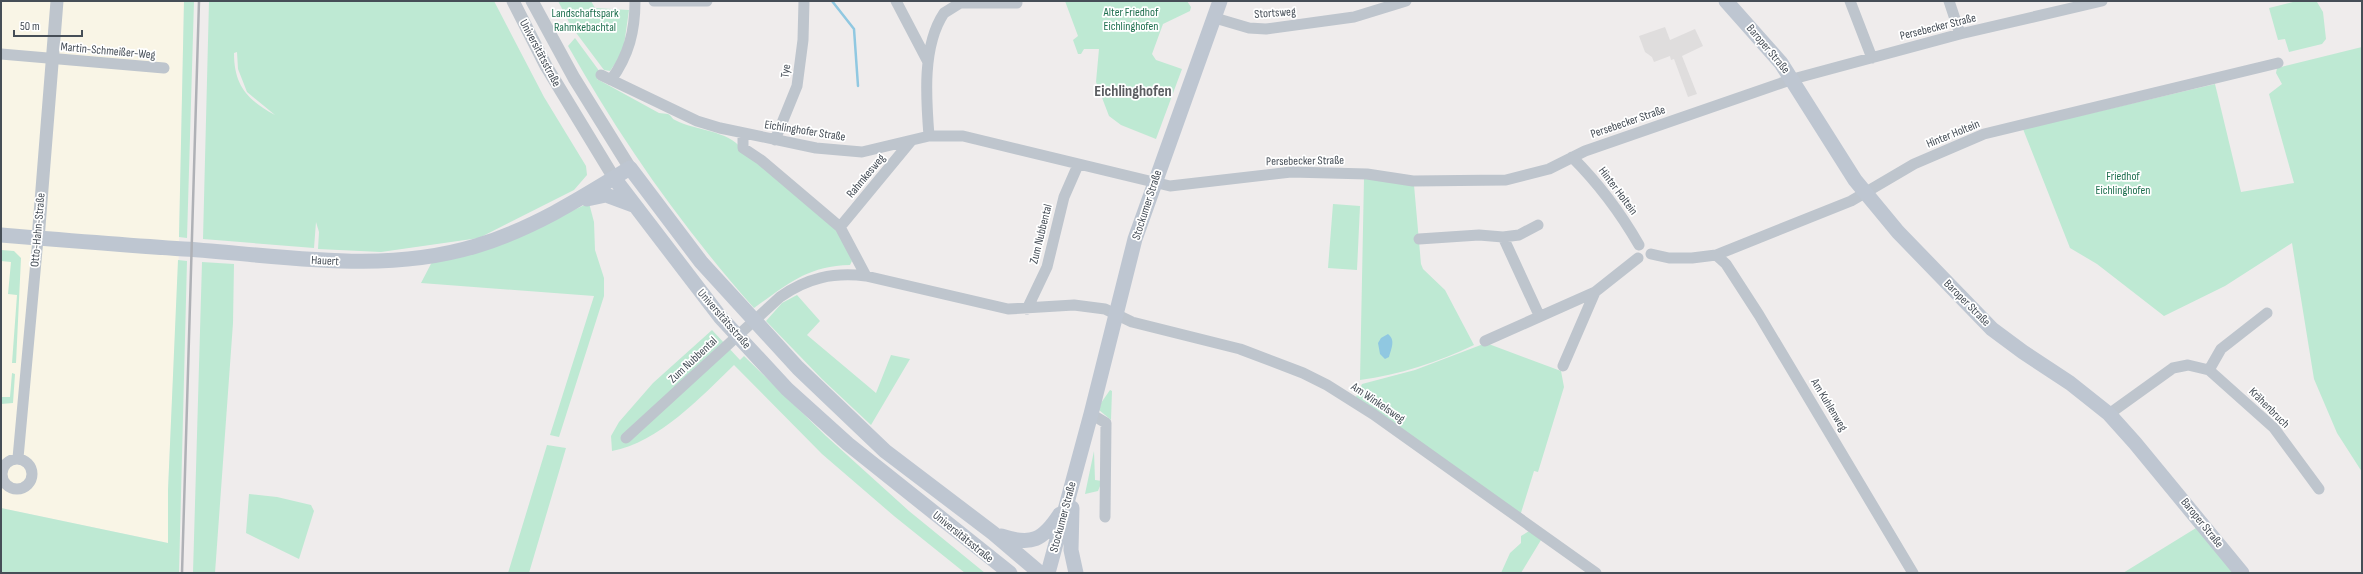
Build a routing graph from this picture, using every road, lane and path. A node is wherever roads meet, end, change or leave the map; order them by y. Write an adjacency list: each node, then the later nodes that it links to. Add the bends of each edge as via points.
1 (57, 1): 21 (street, Otto-Hahn-Straße)
2 (513, 1): 33 (street, Universitätsstraße, via 546,66)
3 (532, 1): 32 (street, Universitätsstraße, via 574,78)
4 (635, 1): 26 (street, Eichlinghofer Straße, via 634,28 628,51 606,77 697,121)
5 (654, 1): 6 (street)
6 (684, 1): 7 (street)
7 (707, 1)
8 (804, 1): 28 (street, Tye, via 803,40 797,86)
9 (896, 1): 22 (street)
10 (1220, 1): 17 (main road, Stockumer Straße)
11 (1406, 1): 17 (street, Stortsweg, via 1359,16 1266,29 1249,28)
12 (1726, 1): 25 (main road, Baroper Straße, via 1767,45)
13 (1850, 1): 20 (street)
14 (1949, 1): 18 (street)
15 (2102, 1): 18 (street, Persebecker Straße)
16 (1017, 3): 22 (street, via 960,3 950,8 940,18)
17 (1215, 18): 34 (main road, Stockumer Straße)
18 (1960, 34): 20 (street, Persebecker Straße)
19 (1, 54): 21 (street, Martin-Schmeißer-Weg)
20 (1872, 58): 25 (street, Persebecker Straße)
21 (52, 59): 24 (street, Martin-Schmeißer-Weg); 42 (street, Otto-Hahn-Straße)
22 (928, 62): 27 (street, via 926,76)
23 (2278, 63): 35 (street, Hinter Holtein, via 1984,134 1914,164)
24 (164, 68)
25 (1793, 79): 30 (street, Persebecker Straße); 35 (main road, Baroper Straße)
26 (743, 133): 28 (street, Eichlinghofer Straße); 39 (street, via 743,148 761,160)
27 (929, 136): 29 (street, Eichlinghofer Straße); 31 (street, Eichlinghofer Straße, via 970,137)
28 (775, 140): 29 (street, Eichlinghofer Straße, via 856,152)
29 (911, 141): 39 (street, Rahmkesweg)
30 (1572, 157): 34 (street, Persebecker Straße, via 1549,169 1524,176 1477,182 1413,181 1367,174 1314,172 1267,174 1170,186); 44 (street, Hinter Holtein, via 1597,182 1622,215)
31 (1078, 166): 34 (street, Eichlinghofer Straße); 50 (street, Zum Nubbental, via 1064,197 1047,267)
32 (630, 168): 33 (main road, Hauert); 64 (main road, Universitätsstraße, via 701,262 767,335 885,451)
33 (614, 178): 36 (main road, Hauert); 37 (main road, Universitätsstraße)
34 (1154, 184): 52 (main road, Stockumer Straße, via 1135,239)
35 (1864, 192): 46 (street, Hinter Holtein, via 1851,201); 58 (main road, Baroper Straße, via 1898,232 1992,329 2070,383)
36 (571, 205): 37 (main road, via 606,195); 42 (main road, Hauert, via 505,236 453,252 414,259 327,262)
37 (633, 205): 65 (main road, Universitätsstraße, via 723,320 788,389 848,444)
38 (1538, 225): 41 (street, via 1519,234)
39 (840, 227): 48 (street)
40 (1, 235): 42 (main road, Hauert)
41 (1502, 237): 43 (street, via 1479,235); 53 (street)
42 (38, 238): 60 (street, Otto-Hahn-Straße)
43 (1419, 239)
44 (1640, 245): 45 (street, Hinter Holtein, via 1648,246); 47 (street, via 1635,251)
45 (1651, 254): 46 (street, Hinter Holtein, via 1669,258); 47 (street, Hinter Holtein, via 1646,260)
46 (1716, 255): 73 (street, Am Kuhlenweg, via 1726,264 1756,309)
47 (1638, 258): 49 (street, Hinter Holtein)
48 (866, 276): 50 (street, Zum Nubbental, via 1003,308); 59 (street, Zum Nubbental, via 825,276 791,289 762,312)
49 (1595, 292): 53 (street, Hinter Holtein); 55 (street, Hinter Holtein)
50 (1027, 309): 52 (street, Zum Nubbental, via 1082,305 1105,309)
51 (2267, 313): 56 (street, via 2221,349)
52 (1116, 314): 57 (main road, Stockumer Straße); 72 (street, Am Winkelsweg, via 1132,322 1240,349 1327,385 1373,414)
53 (1539, 315): 54 (street, Hinter Holtein)
54 (1485, 342)
55 (1563, 366)
56 (2209, 370): 58 (street, via 2188,366 2173,368); 61 (street, Krähenbruch, via 2274,428)
57 (1091, 414): 62 (main road, Stockumer Straße); 63 (street, via 1106,423)
58 (2109, 414): 74 (main road, Baroper Straße)
59 (626, 438)
60 (18, 458)
61 (2319, 489)
62 (1069, 507): 64 (main road, Universitätsstraße, via 1050,528 1034,540 1018,542); 69 (main road, Stockumer Straße); 70 (main road, Stockumer Straße); 71 (main road, via 1071,550)
63 (1105, 517)
64 (993, 533): 68 (main road, Universitätsstraße)
65 (990, 559): 66 (main road); 67 (main road, Universitätsstraße)
66 (999, 573)
67 (1010, 573)
68 (1040, 573)
69 (1048, 573)
70 (1058, 573)
71 (1076, 573)
72 (1596, 573)
73 (1913, 573)
74 (2242, 573)

